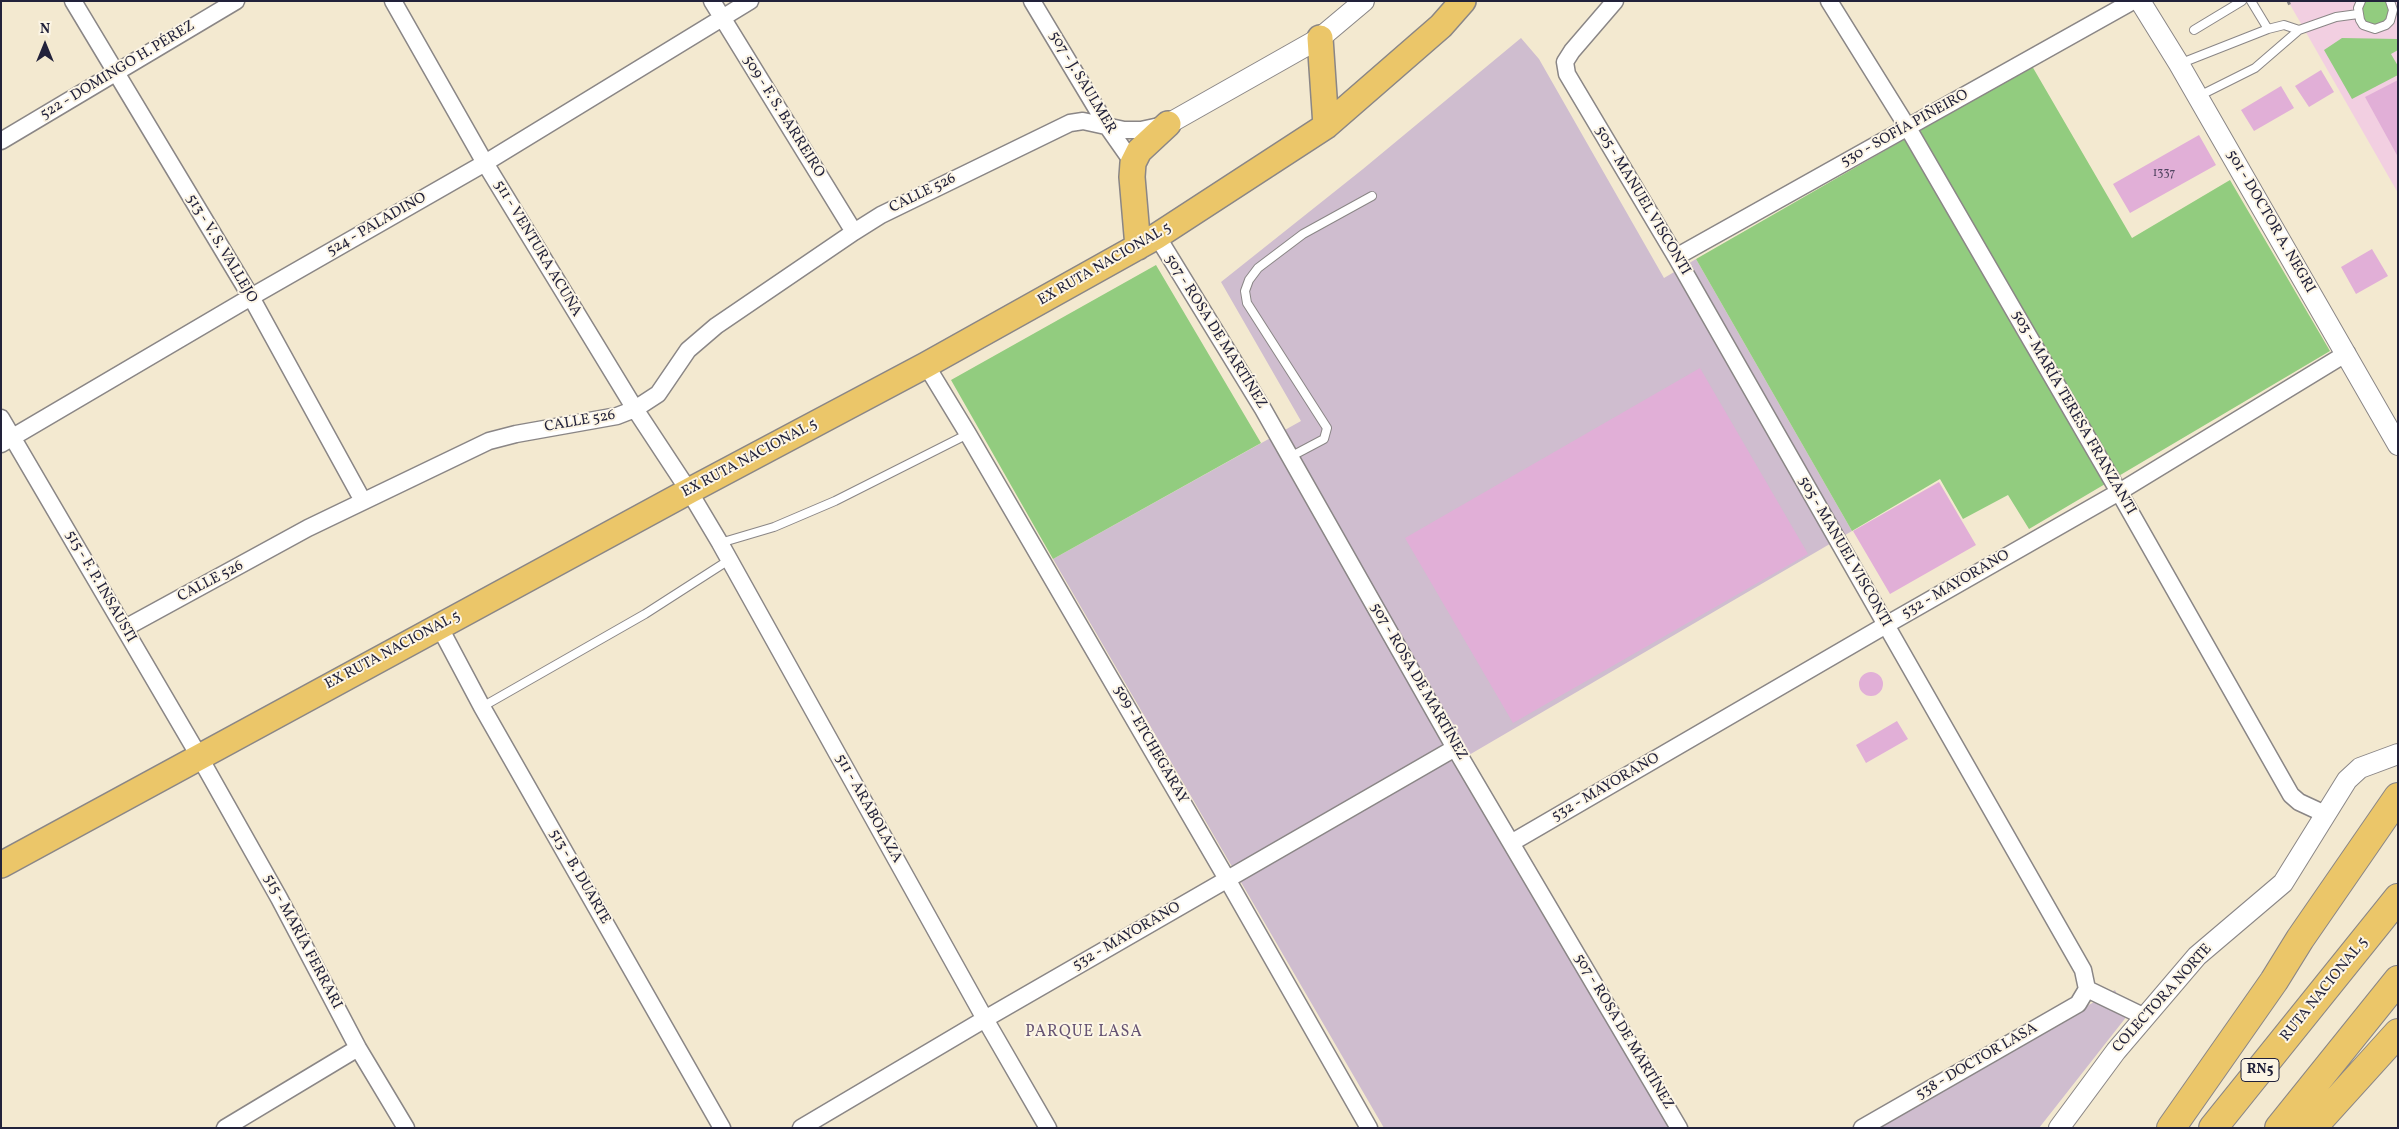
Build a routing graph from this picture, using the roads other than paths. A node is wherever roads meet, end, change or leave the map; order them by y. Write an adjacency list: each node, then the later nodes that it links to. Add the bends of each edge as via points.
1 (73, 1): 25 (street, 513 - V. S. VALLEJO)
2 (236, 1): 25 (street, 522 - DOMINGO H. PÉREZ)
3 (393, 1): 32 (street, 511 - VENTURA ACUÑA)
4 (712, 1): 18 (street, 509 - F. S. BARREIRO)
5 (750, 1): 18 (street, 524 - PALADINO)
6 (1032, 1): 28 (street, 507 - J. SAULMER)
7 (1364, 1): 23 (street)
8 (1463, 1): 29 (main road, EX RUTA NACIONAL 5, via 1441,26)
9 (1615, 1): 37 (street, 505 - MANUEL VISCONTI, via 1565,62 1567,74)
10 (1829, 1): 30 (street, 503 - MARÍA TERESA FRANZANTI)
11 (2133, 1): 30 (street, 530 - SOFÍA PIÑEIRO)
12 (2140, 1): 24 (street, 501 - DOCTOR A. NEGRI)
13 (2242, 1): 21 (lane)
14 (2251, 1): 20 (lane)
15 (2361, 1): 17 (lane)
16 (2390, 1): 19 (lane)
17 (2358, 14): 19 (lane, via 2363,24 2375,29); 22 (lane, via 2336,17)
18 (721, 18): 32 (street, 524 - PALADINO); 35 (street, 509 - F. S. BARREIRO)
19 (2394, 24)
20 (2268, 29): 22 (lane, via 2284,25); 24 (lane)
21 (2194, 30)
22 (2299, 30): 26 (lane, via 2255,68)
23 (1320, 38): 27 (street); 29 (main road)
24 (2179, 64): 26 (street, 501 - DOCTOR A. NEGRI)
25 (114, 72): 31 (street, 522 - DOMINGO H. PÉREZ); 38 (street, 513 - V. S. VALLEJO)
26 (2197, 97): 39 (street, 501 - DOCTOR A. NEGRI)
27 (1168, 124): 28 (street, CALLE 526, via 1141,130); 33 (main road, via 1139,151)
28 (1107, 126): 33 (street, 507 - J. SAULMER); 35 (street, CALLE 526, via 1083,121 1070,123 881,215)
29 (1326, 126): 36 (main road, EX RUTA NACIONAL 5)
30 (1908, 128): 37 (street, 530 - SOFÍA PIÑEIRO); 48 (street, 503 - MARÍA TERESA FRANZANTI)
31 (1, 141)
32 (485, 163): 38 (street, 524 - PALADINO); 41 (street, 511 - VENTURA ACUÑA)
33 (1133, 163): 36 (main road, via 1132,177)
34 (1372, 196): 46 (lane, via 1303,234 1258,268 1245,291 1247,303 1327,428 1324,439)
35 (854, 232): 41 (street, CALLE 526, via 716,326 688,350 658,394)
36 (1147, 242): 40 (main road, EX RUTA NACIONAL 5); 46 (street, 507 - ROSA DE MARTÍNEZ, via 1263,409)
37 (1676, 257): 52 (street, 505 - MANUEL VISCONTI)
38 (251, 297): 44 (street, 524 - PALADINO); 49 (street, 513 - V. S. VALLEJO)
39 (2347, 353): 45 (street, 501 - DOCTOR A. NEGRI); 48 (street, 532 - MAYORANO)
40 (926, 365): 43 (street, 509 - ETCHEGARAY); 47 (main road, EX RUTA NACIONAL 5)
41 (635, 409): 47 (street, 511 - VENTURA ACUÑA); 49 (street, CALLE 526, via 617,416 490,441)
42 (1, 418): 44 (street, 515 - F. P. INSAUSTI)
43 (968, 434): 50 (lane, via 835,501 774,526); 63 (street, 509 - ETCHEGARAY)
44 (7, 441): 54 (street, 515 - F. P. INSAUSTI)
45 (2398, 445)
46 (1290, 457): 56 (street, 507 - ROSA DE MARTÍNEZ)
47 (689, 491): 50 (street, 511 - ARABOLAZA); 53 (main road, EX RUTA NACIONAL 5)
48 (2119, 492): 52 (street, 532 - MAYORANO); 60 (street, 503 - MARÍA TERESA FRANZANTI, via 2291,795)
49 (363, 501): 54 (street, CALLE 526)
50 (720, 543): 51 (street, 511 - ARABOLAZA)
51 (729, 560): 55 (lane, via 645,614); 68 (street, 511 - ARABOLAZA)
52 (1886, 625): 61 (street, 532 - MAYORANO); 66 (street, 505 - MANUEL VISCONTI, via 2083,970)
53 (439, 626): 55 (street, 513 - B. DUARTE); 58 (main road, EX RUTA NACIONAL 5)
54 (124, 628): 58 (street, 515 - F. P. INSAUSTI)
55 (482, 707): 73 (street, 513 - B. DUARTE)
56 (1455, 748): 61 (street, 507 - ROSA DE MARTÍNEZ); 63 (street, 532 - MAYORANO)
57 (2398, 754): 60 (street, COLECTORA NORTE, via 2360,768 2347,780)
58 (199, 756): 62 (main road, EX RUTA NACIONAL 5); 70 (street, 515 - MARÍA FERRARI)
59 (2398, 797): 80 (highway)
60 (2325, 814): 67 (street, COLECTORA NORTE, via 2283,883 2197,956)
61 (1511, 843): 77 (street, 507 - ROSA DE MARTÍNEZ)
62 (1, 865)
63 (1227, 879): 68 (street, 532 - MAYORANO); 76 (street, 509 - ETCHEGARAY)
64 (2398, 898): 81 (highway, RUTA NACIONAL 5 / RN5)
65 (2398, 980): 82 (highway)
66 (2087, 989): 67 (street); 78 (street, 538 - DOCTOR LASA, via 2078,1004)
67 (2145, 1017): 79 (street, COLECTORA NORTE)
68 (985, 1019): 74 (street, 532 - MAYORANO); 75 (street, 511 - ARABOLAZA)
69 (2398, 1033): 83 (highway)
70 (358, 1048): 71 (street); 72 (street, 515 - MARÍA FERRARI)
71 (225, 1128)
72 (406, 1128)
73 (722, 1128)
74 (801, 1128)
75 (1048, 1128)
76 (1369, 1128)
77 (1679, 1128)
78 (1862, 1128)
79 (2059, 1128)
80 (2171, 1128)
81 (2213, 1128)
82 (2279, 1128)
83 (2312, 1128)

